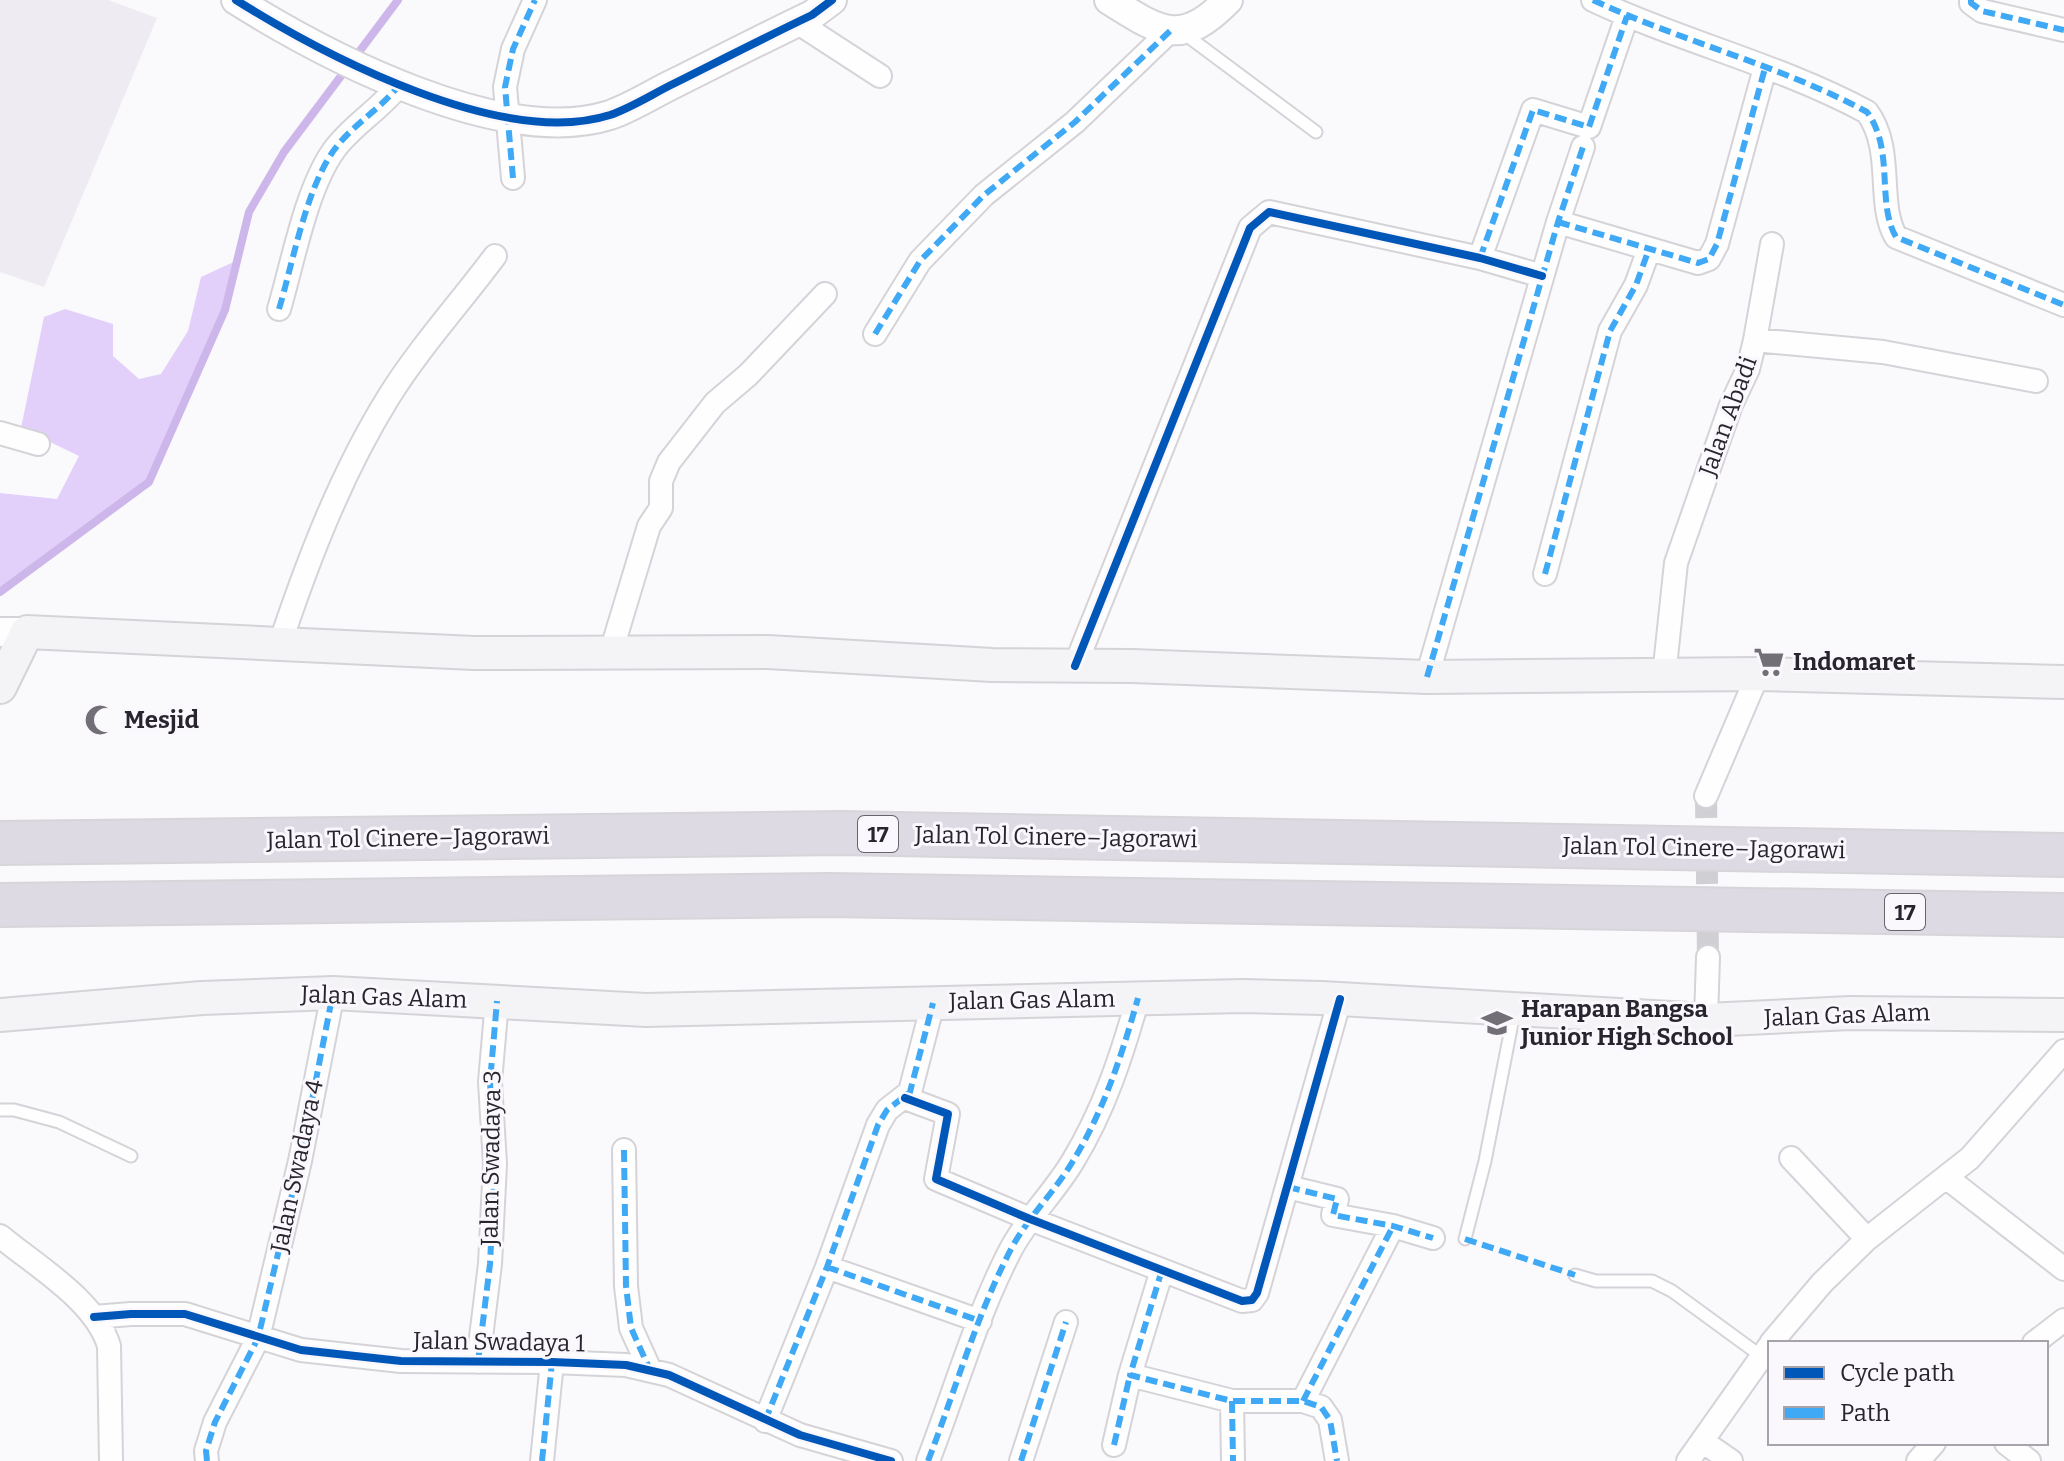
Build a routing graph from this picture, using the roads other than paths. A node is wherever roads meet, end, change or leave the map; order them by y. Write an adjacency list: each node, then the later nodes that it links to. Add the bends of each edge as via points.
1 (236, 0): 14 (street, via 327,52)
2 (535, 0): 15 (street, via 508,68)
3 (832, 0): 9 (street)
4 (1109, 0): 11 (street, via 1148,23)
5 (1228, 0): 11 (street, via 1214,14)
6 (1971, 0): 10 (street, via 1982,11)
7 (1598, 1): 8 (street)
8 (1627, 16): 12 (street); 23 (street, via 1589,127 1533,110)
9 (797, 22): 13 (street); 15 (street, via 609,115 553,123)
10 (2064, 30)
11 (1176, 31): 16 (lane); 28 (street, via 984,195 920,261)
12 (1765, 68): 21 (street, via 1709,259 1698,263); 26 (street, via 1867,112 1880,140 1896,237)
13 (880, 76)
14 (400, 84): 15 (street); 27 (street, via 325,164)
15 (506, 119): 18 (street)
16 (1316, 132)
17 (1583, 147): 19 (street)
18 (513, 178)
19 (1558, 222): 21 (street); 24 (street)
20 (1772, 244): 29 (street)
21 (1649, 249): 33 (street, via 1610,331)
22 (495, 256): 35 (street, via 375,421 306,566)
23 (1480, 258): 24 (street); 37 (street, via 1269,212 1250,228)
24 (1542, 276): 40 (street)
25 (825, 294): 36 (street, via 715,403 669,462 661,481 661,508 649,526)
26 (2064, 305)
27 (279, 309)
28 (875, 334)
29 (1755, 340): 30 (street, Jalan Abadi, via 1883,352); 39 (street, Jalan Abadi, via 1676,563)
30 (2036, 381)
31 (0, 433): 32 (street)
32 (38, 444)
33 (1545, 574)
34 (13, 632): 35 (main road); 42 (main road)
35 (280, 644): 36 (main road, via 474,653)
36 (611, 652): 37 (main road, via 768,652)
37 (1075, 666): 40 (main road)
38 (1758, 674): 39 (main road); 41 (main road); 43 (street)
39 (1664, 676): 40 (main road)
40 (1427, 677)
41 (2064, 682)
42 (0, 687)
43 (1706, 796)
44 (2064, 829): 46 (highway)
45 (0, 843): 46 (highway, Jalan Tol Cinere–Jagorawi / 17, via 840,833)
46 (1755, 849): 47 (highway, Jalan Tol Cinere–Jagorawi / 17)
47 (2064, 855)
48 (0, 905): 49 (highway, 17, via 829,895)
49 (1745, 909): 50 (highway, 17); 51 (highway)
50 (2064, 915)
51 (2064, 944)
52 (1708, 957): 61 (street)
53 (333, 993): 56 (main road, Jalan Gas Alam); 59 (main road, Jalan Gas Alam); 84 (street, Jalan Swadaya 4)
54 (1138, 998): 55 (main road, Jalan Gas Alam); 57 (main road, Jalan Gas Alam); 70 (street, via 1120,1062 1091,1130)
55 (1340, 999): 58 (main road, Jalan Gas Alam); 69 (street)
56 (497, 1001): 57 (main road, Jalan Gas Alam, via 633,1010); 88 (street, Jalan Swadaya 3, via 490,1082 495,1164 490,1264)
57 (933, 1003): 63 (street)
58 (1514, 1010): 61 (main road, Jalan Gas Alam); 74 (lane)
59 (0, 1015)
60 (2064, 1015): 61 (main road, Jalan Gas Alam, via 1887,1013)
61 (1706, 1020)
62 (2064, 1051): 68 (street)
63 (905, 1098): 70 (street, via 948,1114 936,1179); 76 (street, via 887,1110 878,1125)
64 (0, 1110): 66 (lane, via 59,1122)
65 (624, 1150): 90 (street, via 631,1328)
66 (131, 1156)
67 (1791, 1158): 75 (street)
68 (1947, 1178): 75 (street); 77 (street)
69 (1288, 1187): 71 (street, via 1337,1199 1333,1215); 78 (street, via 1252,1300 1242,1301)
70 (1030, 1219): 78 (street); 82 (street)
71 (1393, 1226): 73 (street); 93 (street)
72 (0, 1236): 80 (street)
73 (1433, 1238)
74 (1465, 1239)
75 (1867, 1239): 85 (street)
76 (827, 1267): 82 (street); 94 (street)
77 (2064, 1269)
78 (1162, 1270): 91 (street)
79 (1575, 1275): 87 (lane, via 1596,1281 1652,1281)
80 (94, 1317): 84 (street, Jalan Swadaya 1, via 185,1314); 99 (street, via 109,1346)
81 (2064, 1320): 86 (street)
82 (980, 1321): 103 (street)
83 (1066, 1322): 104 (street)
84 (258, 1338): 88 (street, Jalan Swadaya 1, via 356,1357); 100 (street, Jalan Swadaya 4, via 215,1422)
85 (1774, 1341)
86 (2037, 1341)
87 (1768, 1348): 95 (street)
88 (478, 1362): 89 (street, Jalan Swadaya 1)
89 (552, 1362): 90 (street, Jalan Swadaya 1); 101 (street)
90 (650, 1370): 94 (street, Jalan Swadaya 1)
91 (1130, 1375): 92 (street); 96 (street)
92 (1232, 1401): 93 (street); 105 (street)
93 (1303, 1401): 106 (street, via 1321,1407 1330,1420)
94 (765, 1421): 102 (street, Jalan Swadaya 1)
95 (1702, 1441): 107 (street); 108 (street)
96 (1114, 1445)
97 (1932, 1445): 109 (street)
98 (2009, 1445): 110 (street)
99 (111, 1461)
100 (207, 1461)
101 (542, 1461)
102 (891, 1461)
103 (928, 1461)
104 (1021, 1461)
105 (1233, 1461)
106 (1337, 1461)
107 (1688, 1461)
108 (1731, 1461)
109 (1918, 1461)
110 (2029, 1461)

